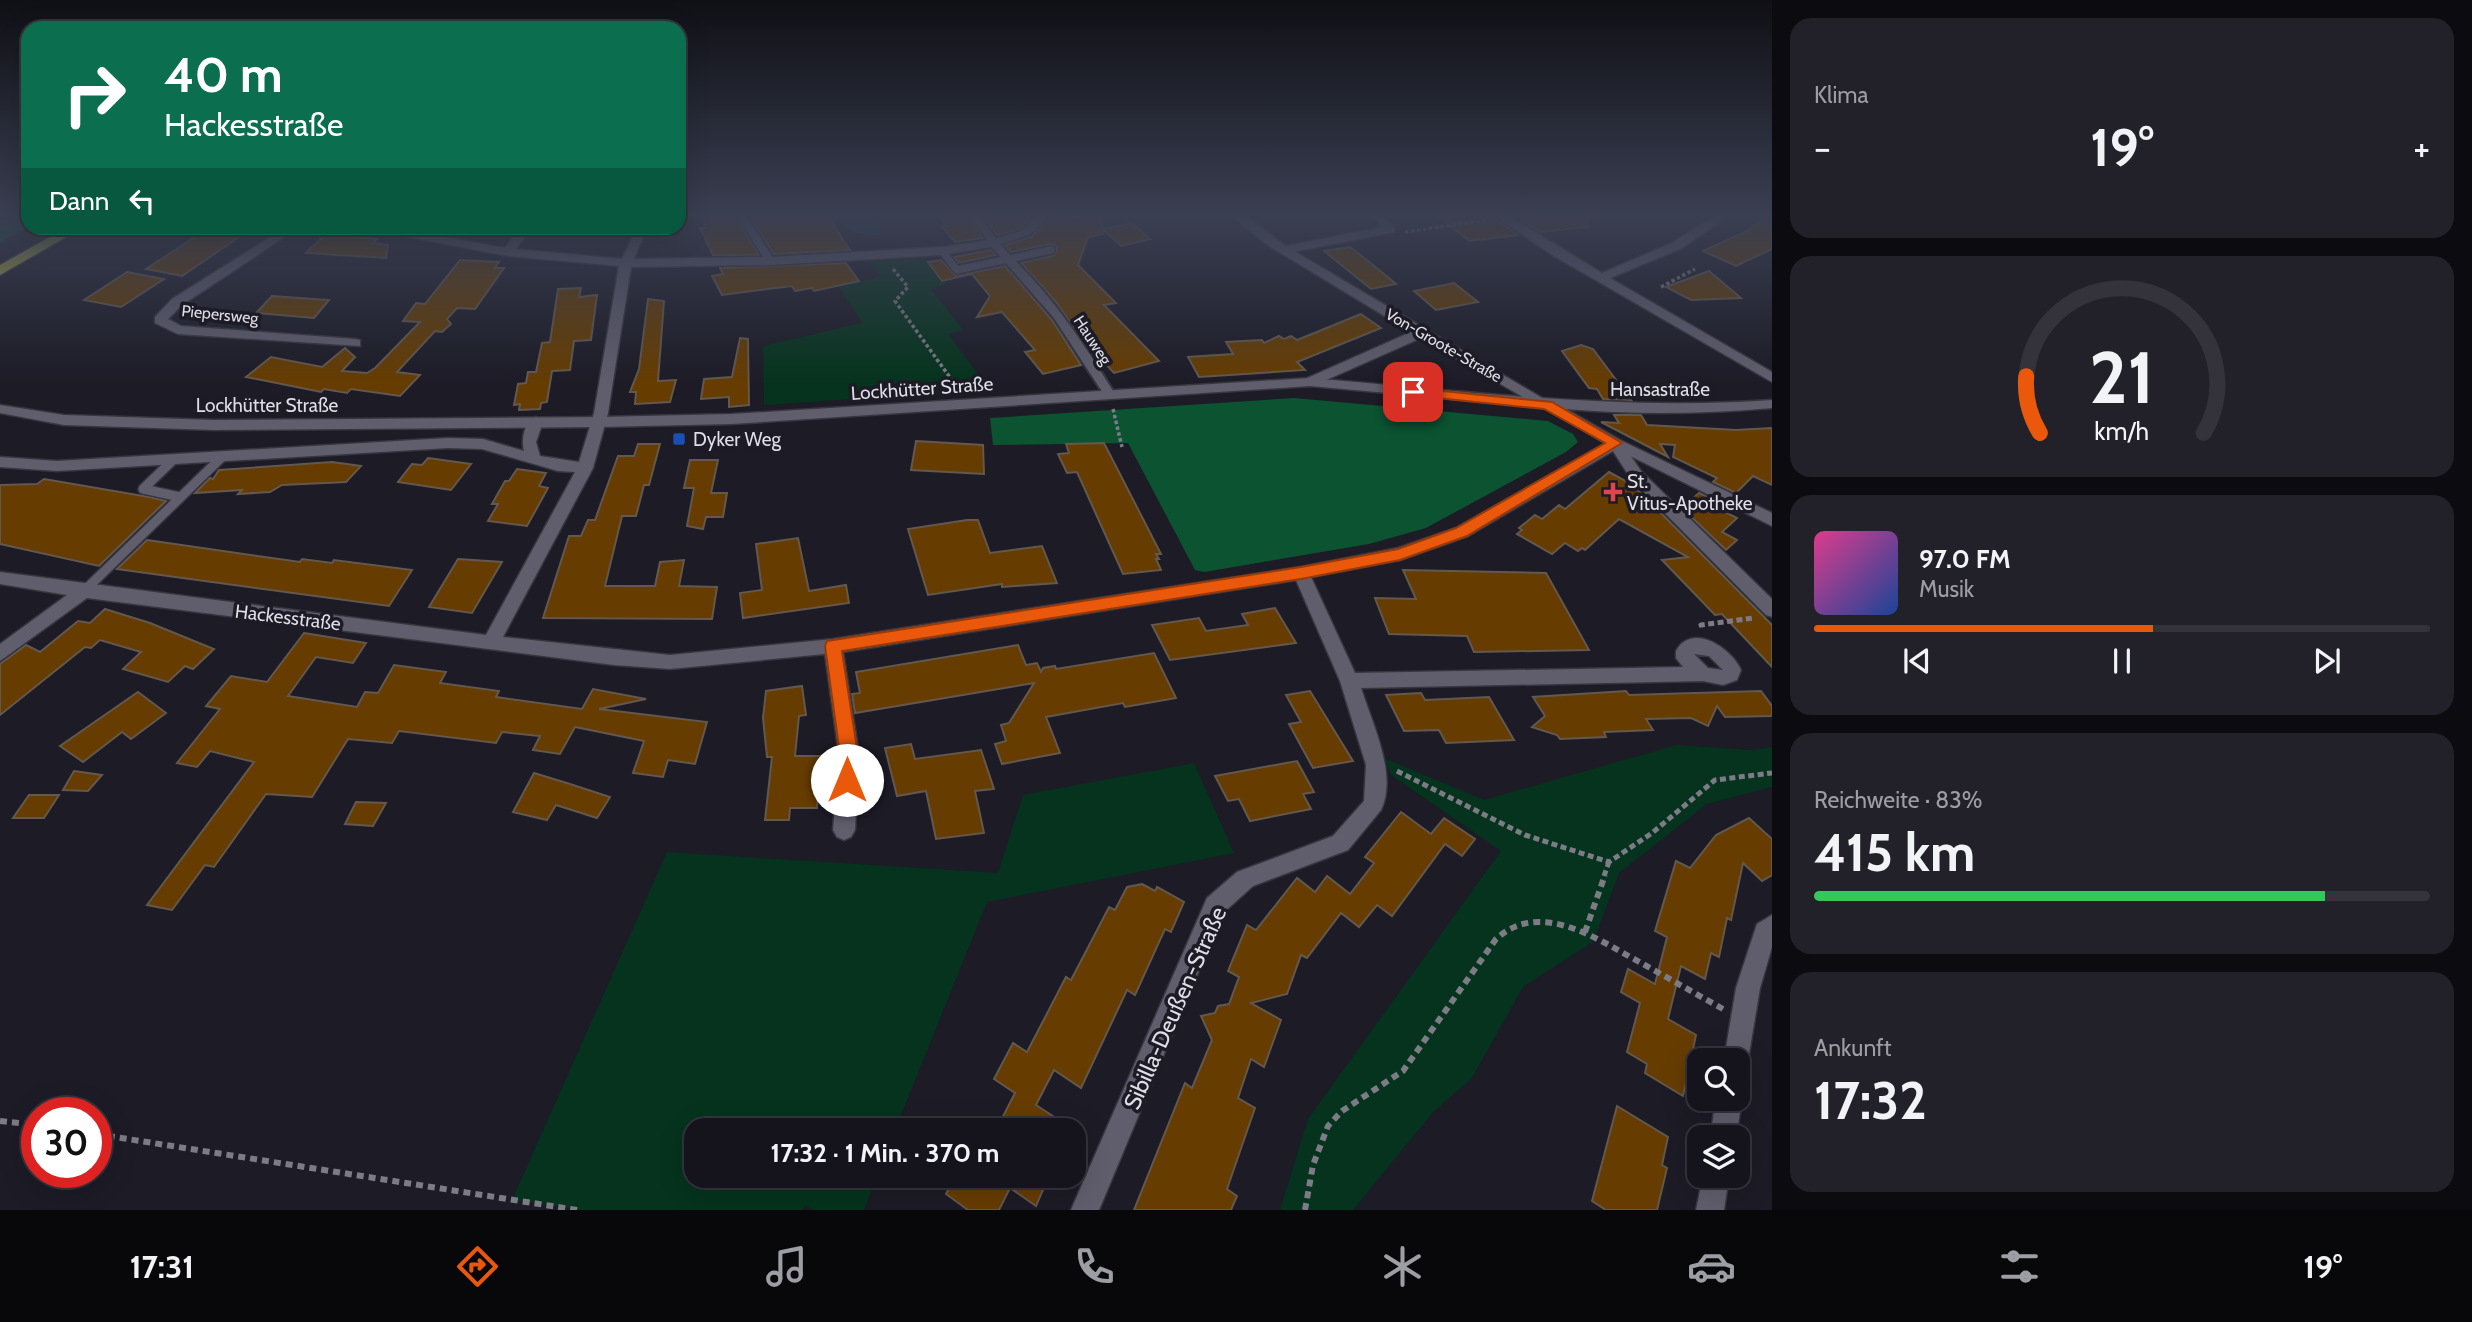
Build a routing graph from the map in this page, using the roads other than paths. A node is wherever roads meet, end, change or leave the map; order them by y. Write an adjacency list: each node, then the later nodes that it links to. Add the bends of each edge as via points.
1 (226, 270): 9 (street, Piepersweg, via 177,302 160,320 177,330)
2 (625, 270): 17 (street)
3 (1021, 270): 12 (street, Hauweg, via 1058,314)
4 (1318, 270): 8 (street, Von-Groote-Straße)
5 (1589, 270): 7 (street)
6 (1619, 270): 7 (street)
7 (1601, 278): 10 (street)
8 (1420, 333): 11 (street, Lockhütter Straße); 14 (street, Von-Groote-Straße)
9 (355, 343)
10 (1772, 378)
11 (1310, 382): 12 (street, Lockhütter Straße); 14 (street, Lockhütter Straße)
12 (1109, 394): 17 (street, Lockhütter Straße, via 732,419)
13 (1772, 404): 14 (street, Hansastraße, via 1704,409)
14 (1547, 405): 18 (street, Von-Groote-Straße)
15 (0, 409): 16 (street, Lockhütter Straße, via 64,420 214,425)
16 (536, 422): 17 (street, Lockhütter Straße); 20 (street, via 528,442)
17 (599, 422): 23 (street)
18 (1615, 443): 25 (street, Von-Groote-Straße); 26 (street, Hackesstraße, via 1473,526 1434,543); 29 (street, via 1636,475)
19 (223, 456): 20 (street, via 448,443 483,444); 21 (street); 24 (lane)
20 (533, 457): 23 (street, via 558,467)
21 (173, 460): 22 (street, via 57,466); 24 (lane, via 143,489)
22 (0, 462)
23 (585, 468): 30 (street)
24 (180, 497): 28 (lane)
25 (1772, 520)
26 (1301, 573): 31 (street, Hackesstraße); 34 (street, Sibilla-Deußen-Straße)
27 (0, 578): 28 (street, Hackesstraße)
28 (84, 591): 30 (street, Hackesstraße); 32 (street)
29 (1766, 614)
30 (491, 642): 31 (street, Hackesstraße, via 670,662)
31 (833, 646): 35 (street, via 849,755)
32 (0, 654)
33 (1703, 674): 33 (street, via 1723,678 1732,670 1713,650 1691,646 1685,659); 34 (street)
34 (1349, 681): 38 (street, Sibilla-Deußen-Straße, via 1376,765 1374,804 1340,843 1245,879 1215,906)
35 (844, 830)
36 (1772, 926): 37 (street, via 1765,932)
37 (1738, 1048)
38 (1086, 1210)

